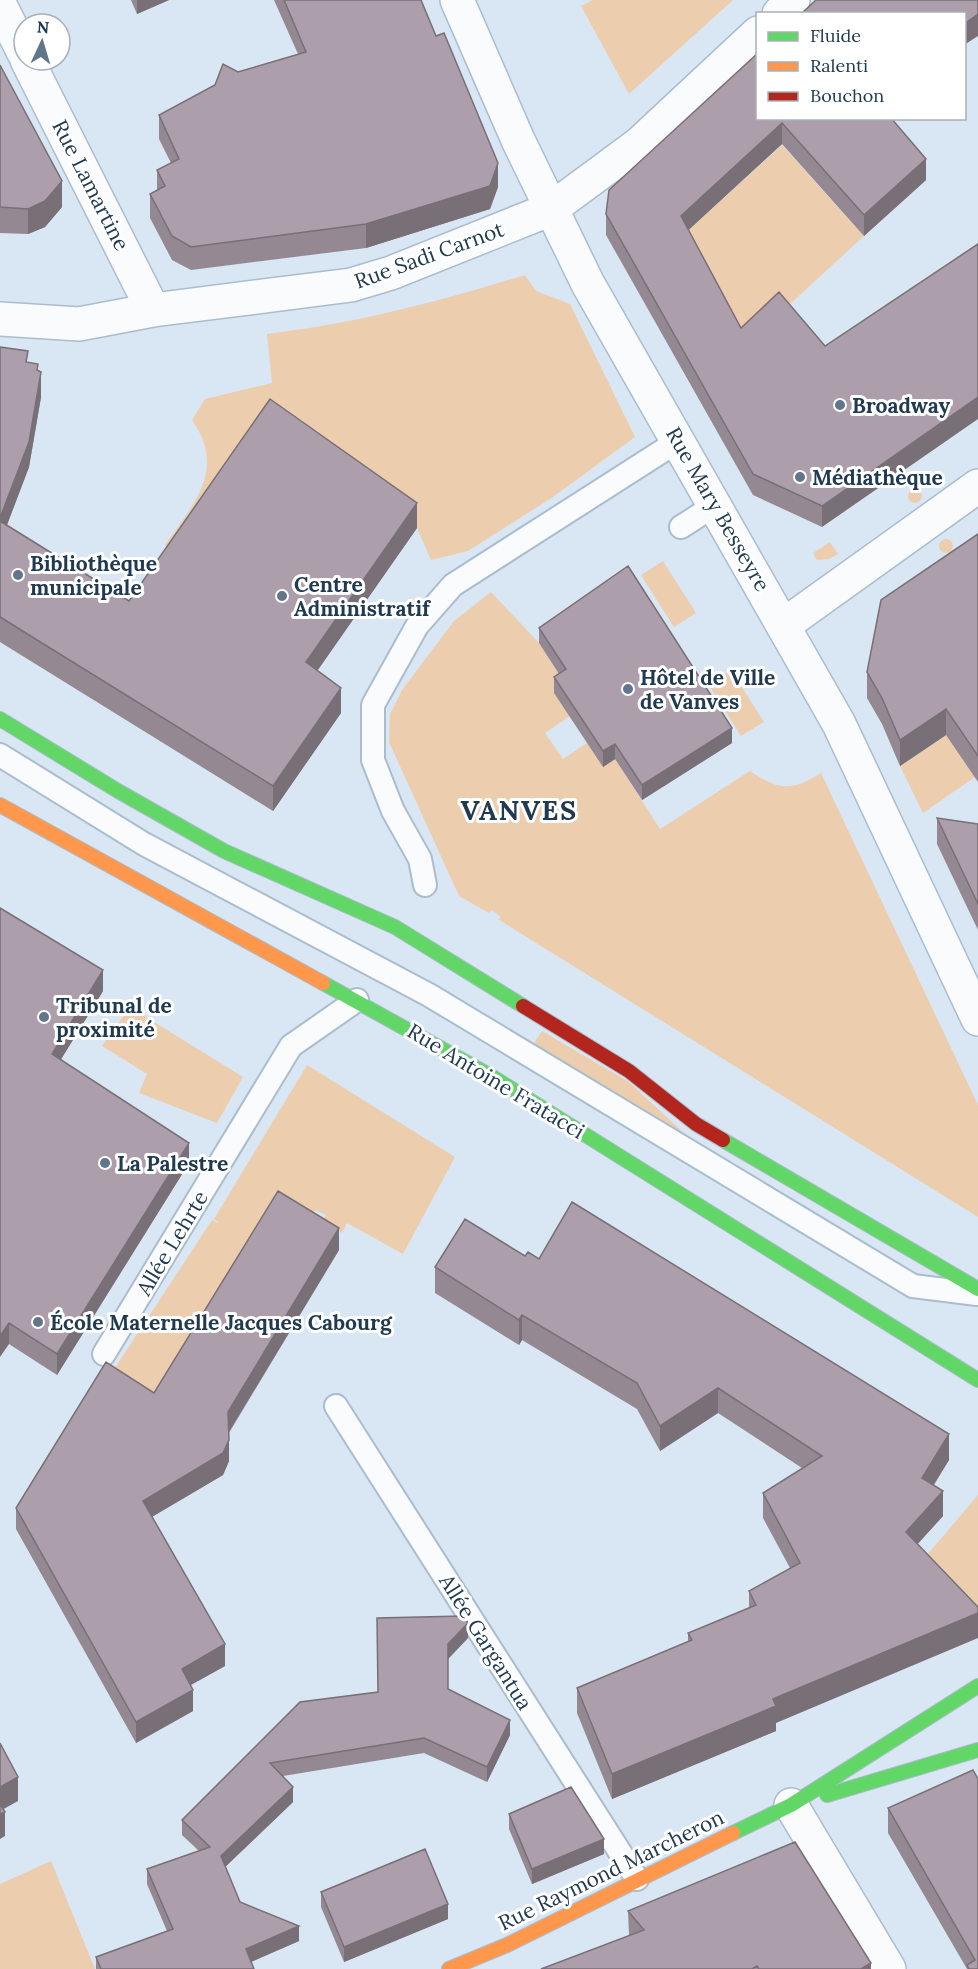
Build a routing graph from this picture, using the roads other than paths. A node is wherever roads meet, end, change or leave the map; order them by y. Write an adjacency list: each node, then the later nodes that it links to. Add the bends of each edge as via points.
1 (457, 0): 8 (street, Rue Mary Besseyre)
2 (794, 0): 4 (street)
3 (0, 5): 5 (street)
4 (781, 12)
5 (12, 29)
6 (756, 35): 8 (street, Rue Sadi Carnot, via 639,144)
7 (33, 72): 9 (street, Rue Lamartine)
8 (551, 209): 9 (street, Rue Sadi Carnot, via 351,285); 11 (street, Rue Mary Besseyre, via 588,284)
9 (153, 310): 10 (street, Rue Sadi Carnot, via 79,324)
10 (0, 319)
11 (678, 441): 13 (street, Rue Mary Besseyre); 19 (lane, via 453,585 417,626 373,705 373,760 393,811 420,859)
12 (978, 486): 15 (street)
13 (715, 505): 14 (lane); 15 (street, Rue Mary Besseyre)
14 (681, 527)
15 (784, 625): 21 (street, Rue Mary Besseyre, via 839,724)
16 (0, 719): 22 (main road, via 224,851 396,927 629,1071 696,1124)
17 (0, 755): 23 (lane, Rue Antoine Fratacci, via 144,844 429,995 913,1286)
18 (0, 805): 20 (main road, Rue Antoine Fratacci)
19 (425, 885)
20 (357, 1000): 24 (lane, Allée Lehrte, via 291,1046); 25 (main road, Rue Antoine Fratacci, via 491,1076)
21 (978, 1019)
22 (978, 1289)
23 (978, 1294)
24 (104, 1354)
25 (978, 1380)
26 (336, 1406): 30 (lane, Allée Gargantua)
27 (978, 1686): 29 (main road, Rue Raymond Marcheron)
28 (977, 1752): 29 (main road, Rue Raymond Marcheron)
29 (791, 1805): 30 (main road, Rue Raymond Marcheron); 32 (street)
30 (637, 1879): 31 (main road, Rue Raymond Marcheron, via 507,1945)
31 (449, 1969)
32 (889, 1969)

